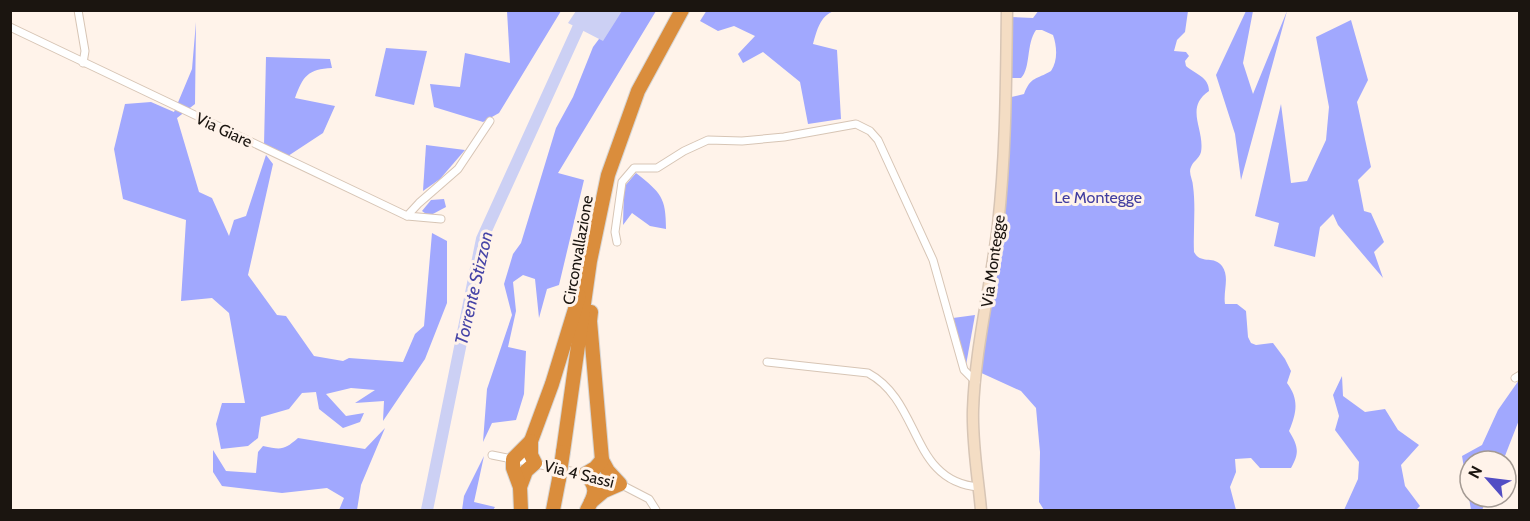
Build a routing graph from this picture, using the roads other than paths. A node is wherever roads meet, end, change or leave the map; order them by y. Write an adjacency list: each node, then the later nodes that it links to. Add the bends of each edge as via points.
1 (78, 10): 5 (street, via 85,51)
2 (682, 10): 10 (highway, Circonvallazione, via 638,91 621,135 608,175)
3 (1007, 10): 12 (street, Via Montegge, via 1005,152)
4 (10, 27): 5 (street, Via Giare)
5 (83, 63): 7 (street, Via Giare)
6 (490, 121): 7 (street, via 458,169)
7 (407, 216): 8 (street, Via Giare)
8 (441, 219)
9 (617, 242): 12 (street, via 622,182 634,168 657,168 708,140 763,139 856,124 878,140 908,203 933,260 964,370)
10 (588, 279): 13 (highway, via 582,285); 16 (highway, via 593,289 590,321); 24 (highway, Circonvallazione, bridge)
11 (767, 362): 21 (street, via 868,373 881,380 898,399 925,454 937,469 963,486)
12 (976, 382): 21 (street, Via Montegge, via 974,440)
13 (531, 441): 15 (highway); 17 (highway)
14 (492, 455): 15 (street, Via 4 Sassi)
15 (513, 459): 17 (street, Via 4 Sassi); 20 (highway)
16 (602, 460): 18 (highway); 19 (highway)
17 (535, 463): 18 (street, Via 4 Sassi); 20 (highway, via 526,471)
18 (585, 474): 19 (street, Via 4 Sassi); 22 (highway, via 594,487)
19 (620, 484): 22 (highway, via 604,491); 25 (street, Via 4 Sassi, via 649,499)
20 (520, 487): 23 (highway)
21 (979, 487): 26 (street, Via Montegge)
22 (589, 506)
23 (520, 510)
24 (553, 510)
25 (656, 510)
26 (981, 510)

